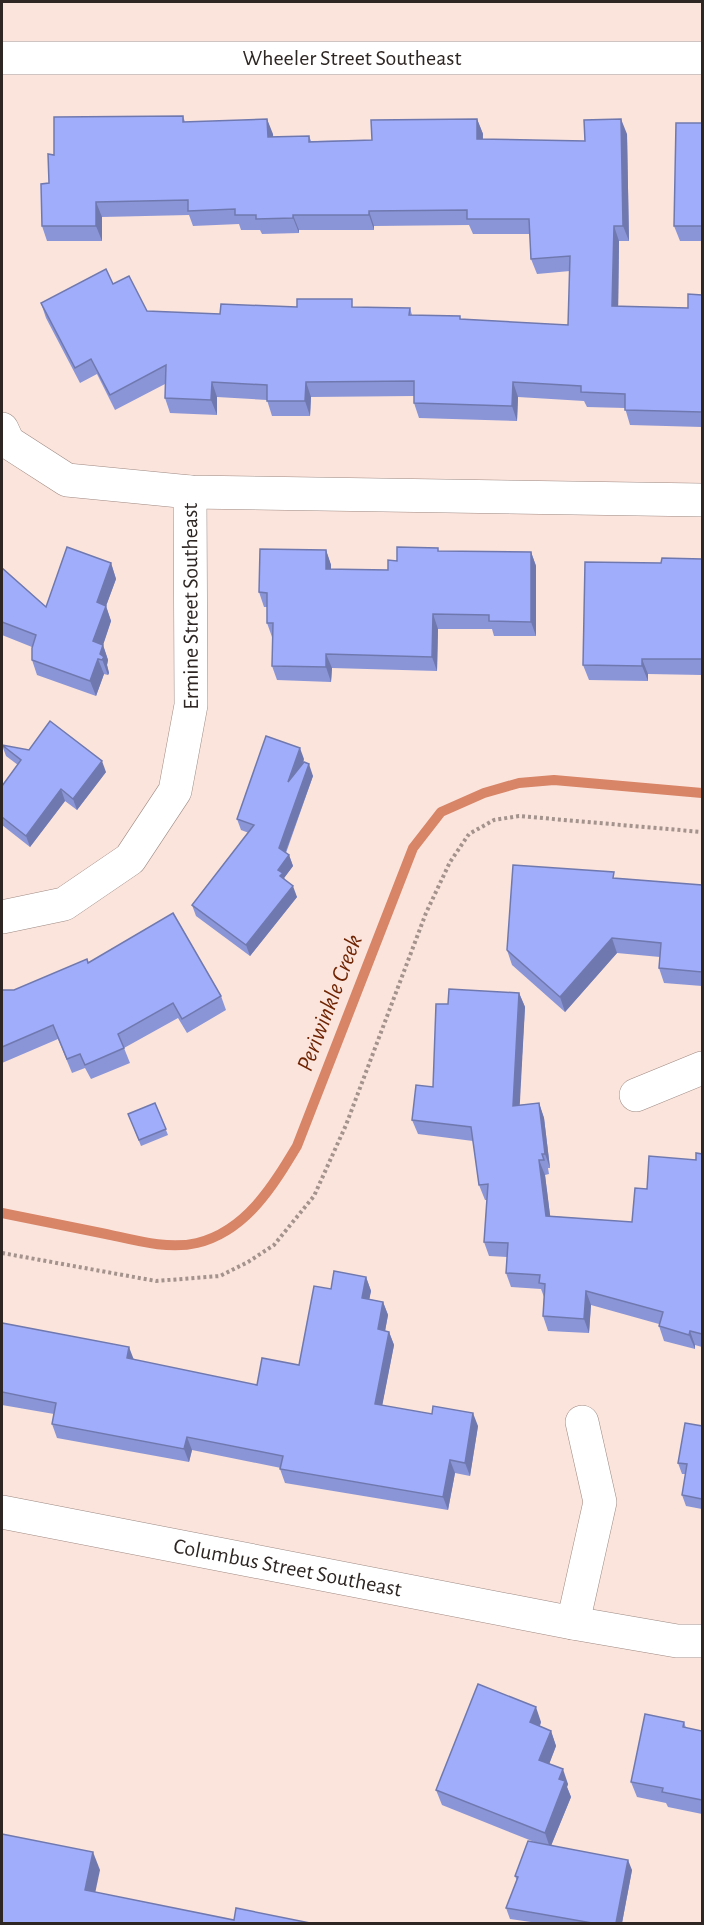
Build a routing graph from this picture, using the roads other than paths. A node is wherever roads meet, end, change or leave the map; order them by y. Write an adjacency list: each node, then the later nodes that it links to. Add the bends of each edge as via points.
1 (2, 58): 2 (street, Wheeler Street Southeast)
2 (702, 58)
3 (2, 429): 4 (street, via 8,441 67,480)
4 (190, 492): 5 (street, Ermine Street Southeast); 6 (street, Ermine Street Southeast, via 191,705 175,791 130,859 64,904)
5 (702, 500)
6 (2, 917)
7 (702, 1068): 8 (street)
8 (636, 1095)
9 (582, 1422): 11 (street, via 600,1502)
10 (2, 1512): 11 (street, Columbus Street Southeast)
11 (573, 1623): 12 (street, Columbus Street Southeast, via 677,1641)
12 (702, 1641)

